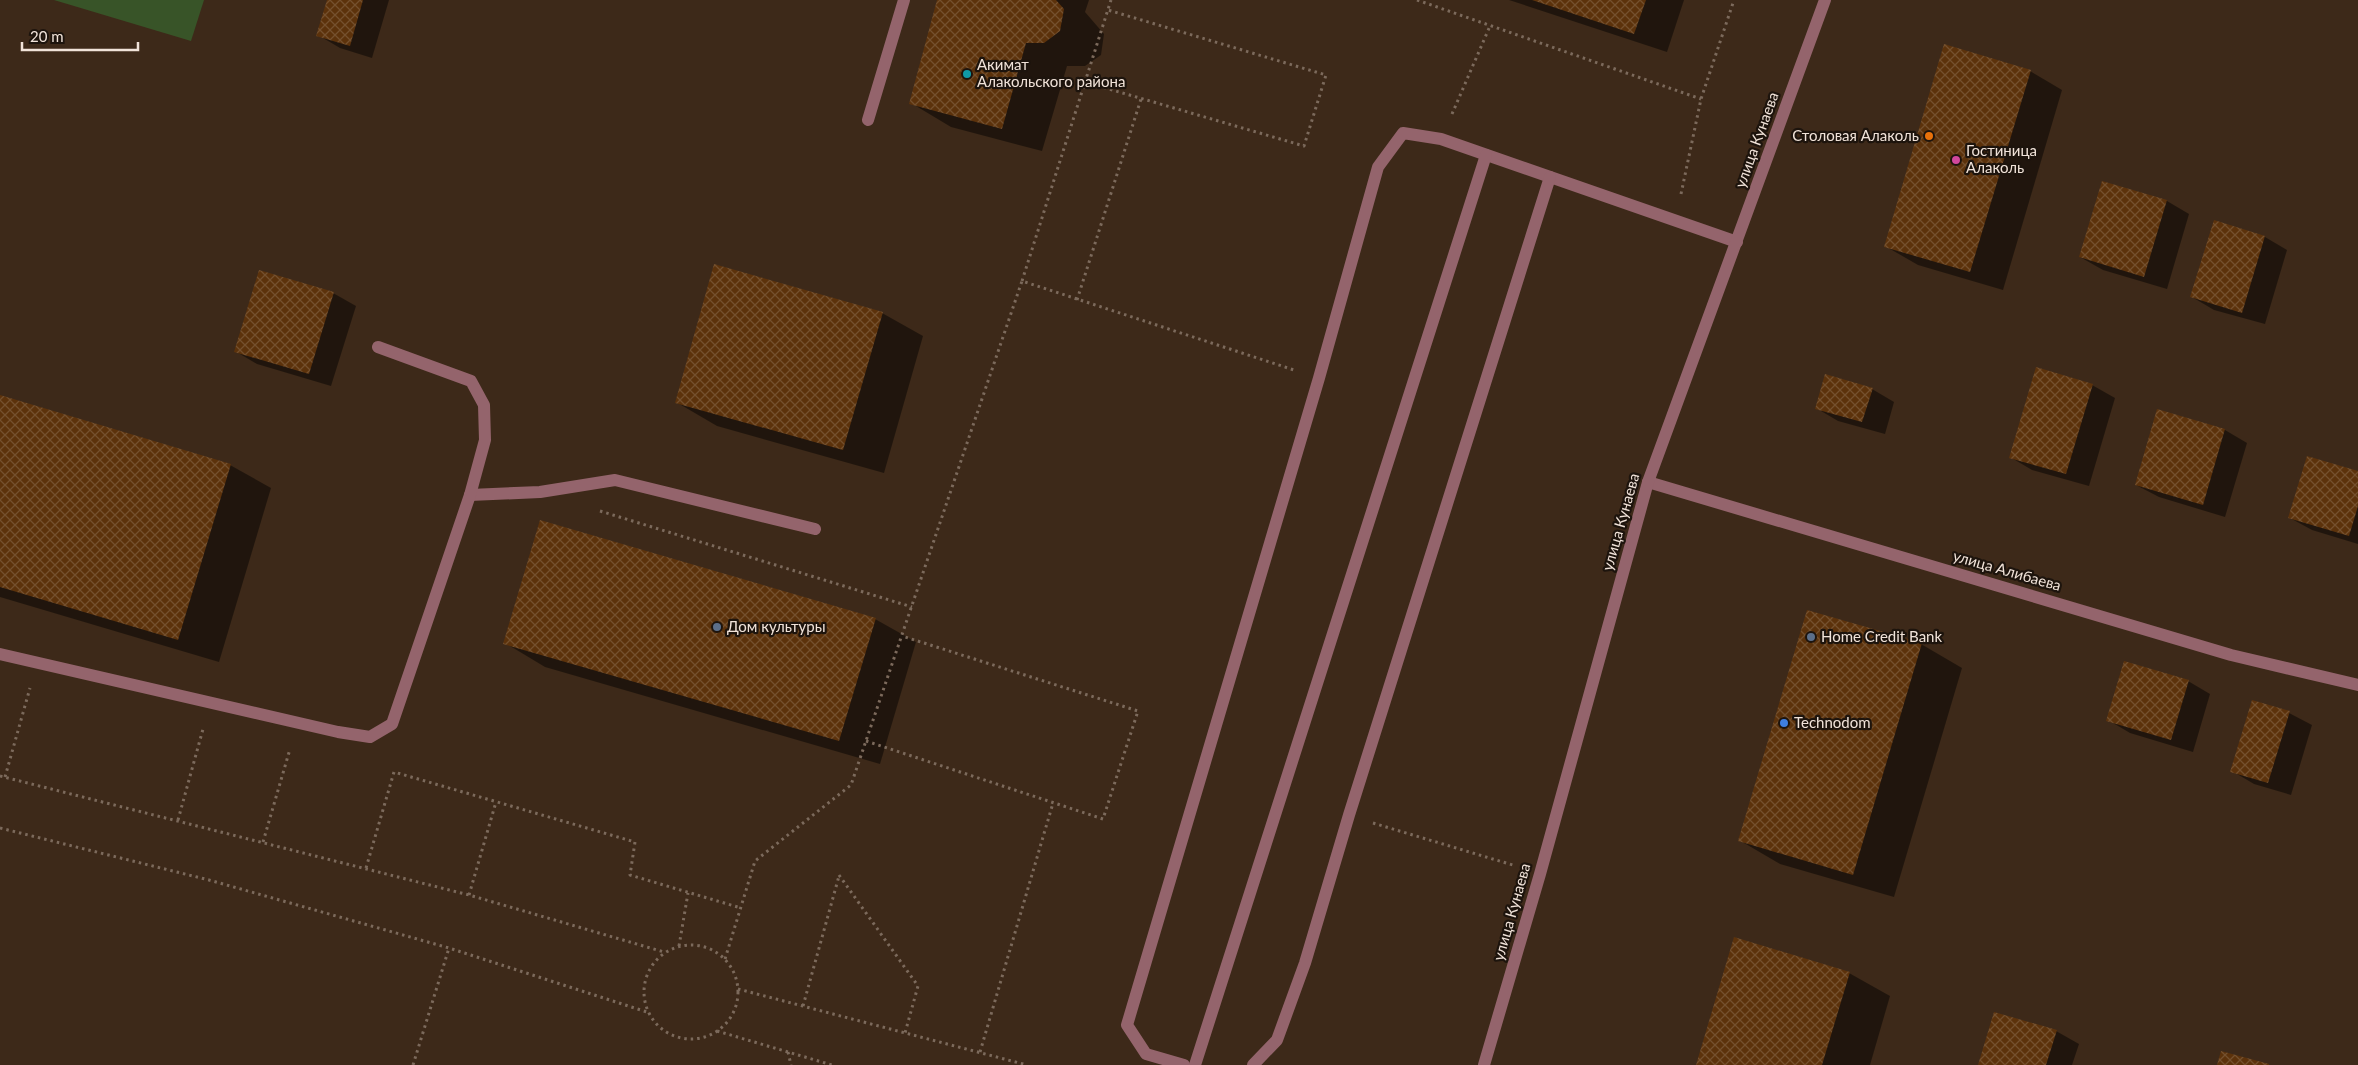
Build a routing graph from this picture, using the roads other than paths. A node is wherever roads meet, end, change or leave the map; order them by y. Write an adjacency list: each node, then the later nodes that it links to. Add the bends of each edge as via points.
1 (904, 0): 3 (street)
2 (1825, 0): 6 (street, улица Кунаева)
3 (868, 120)
4 (1486, 155): 5 (street); 13 (street, via 1441,139 1403,133 1378,167 1319,378 1127,1025 1146,1054); 14 (street)
5 (1550, 177): 6 (street); 15 (street, via 1305,963 1277,1040)
6 (1737, 242): 8 (street, улица Кунаева)
7 (378, 347): 9 (street, via 471,382 484,405 485,440)
8 (1648, 482): 12 (street, улица Алибаева, via 2231,655); 16 (street, улица Кунаева)
9 (470, 495): 10 (street, via 540,492 615,480); 11 (street, via 392,724 370,737)
10 (816, 529)
11 (0, 654)
12 (2358, 686)
13 (1184, 1065)
14 (1195, 1065)
15 (1252, 1065)
16 (1484, 1065)

